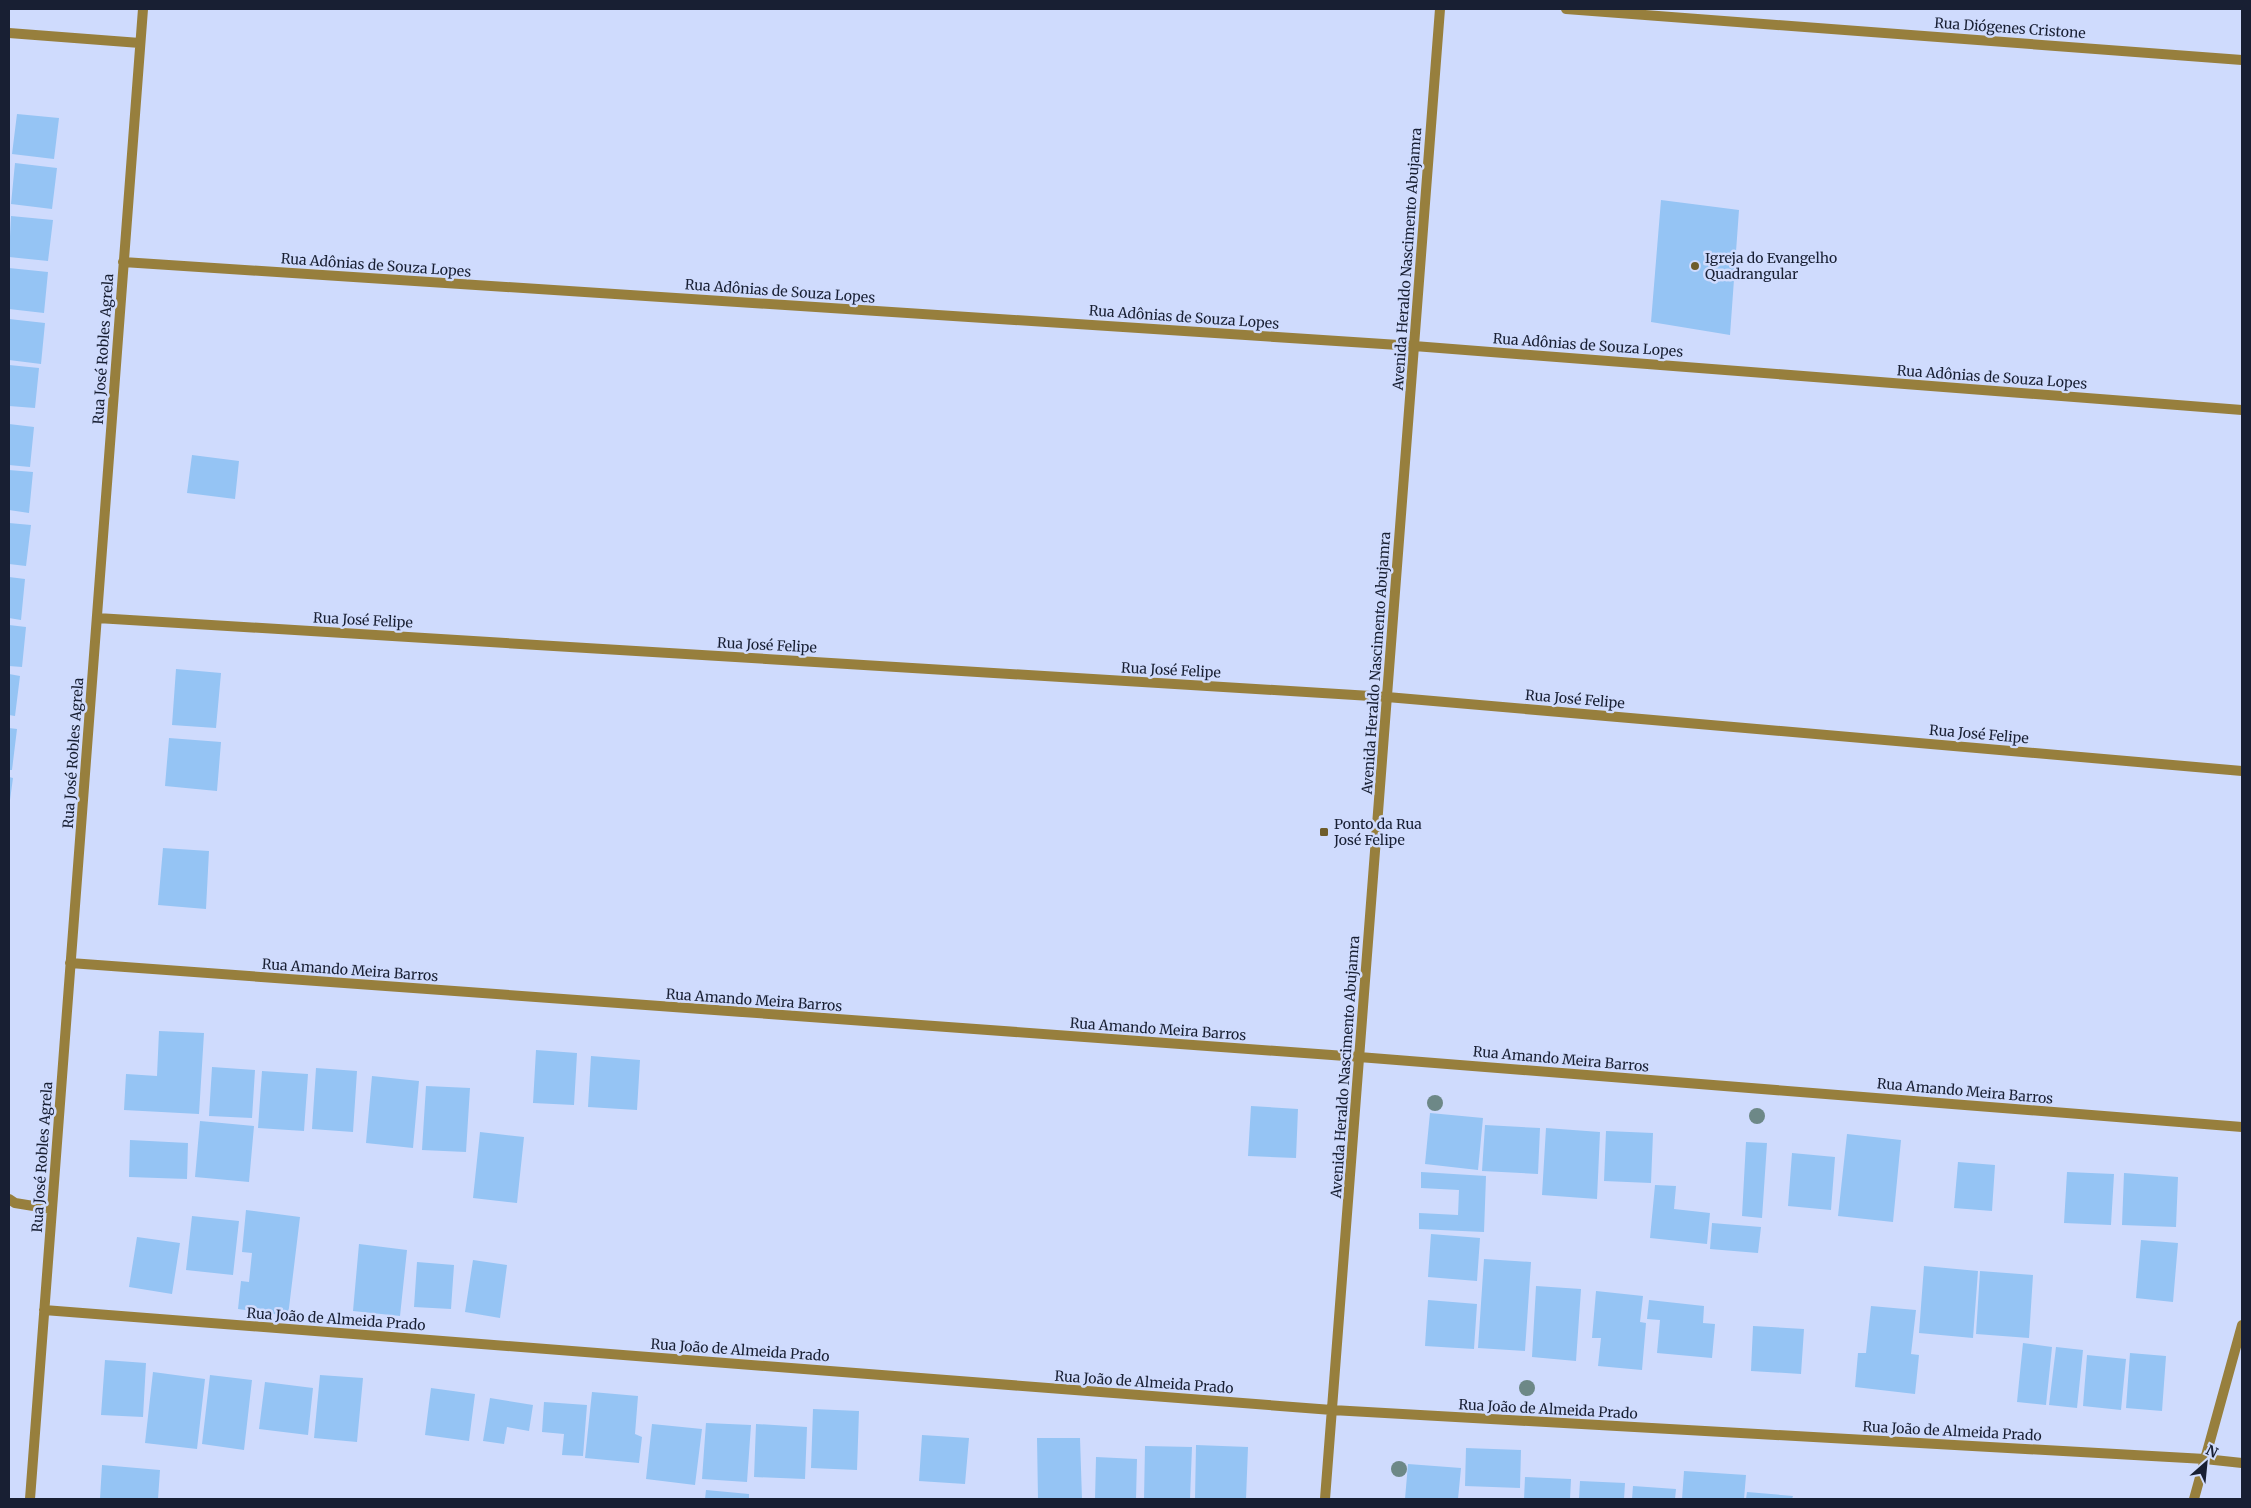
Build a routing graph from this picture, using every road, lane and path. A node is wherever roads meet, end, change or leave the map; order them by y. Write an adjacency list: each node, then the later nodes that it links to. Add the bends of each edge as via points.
1 (143, 9): 5 (street, Rua José Robles Agrela)
2 (1440, 9): 8 (street, Avenida Heraldo Nascimento Abujamra)
3 (1566, 9): 6 (street, Rua Diógenes Cristone)
4 (9, 33): 5 (street)
5 (140, 43): 7 (street, Rua José Robles Agrela)
6 (2242, 60)
7 (123, 262): 8 (street, Rua Adônias de Souza Lopes); 10 (street, Rua José Robles Agrela)
8 (1414, 346): 9 (street, Rua Adônias de Souza Lopes); 11 (street, Avenida Heraldo Nascimento Abujamra)
9 (2242, 410)
10 (97, 618): 11 (street, Rua José Felipe); 13 (street, Rua José Robles Agrela)
11 (1387, 697): 12 (street, Rua José Felipe); 14 (street, Avenida Heraldo Nascimento Abujamra)
12 (2242, 771)
13 (70, 963): 14 (street, Rua Amando Meira Barros); 17 (street, Rua José Robles Agrela)
14 (1360, 1057): 15 (street, Rua Amando Meira Barros); 20 (street, Avenida Heraldo Nascimento Abujamra)
15 (2242, 1127)
16 (9, 1199): 17 (street)
17 (52, 1210): 18 (street, Rua José Robles Agrela)
18 (44, 1310): 20 (street, Rua João de Almeida Prado); 23 (street, Rua José Robles Agrela)
19 (2242, 1325): 21 (street)
20 (1332, 1410): 21 (street, Rua João de Almeida Prado); 24 (street, Avenida Heraldo Nascimento Abujamra)
21 (2205, 1459): 22 (street, Rua João de Almeida Prado); 25 (street)
22 (2242, 1463)
23 (30, 1499)
24 (1325, 1499)
25 (2194, 1499)

